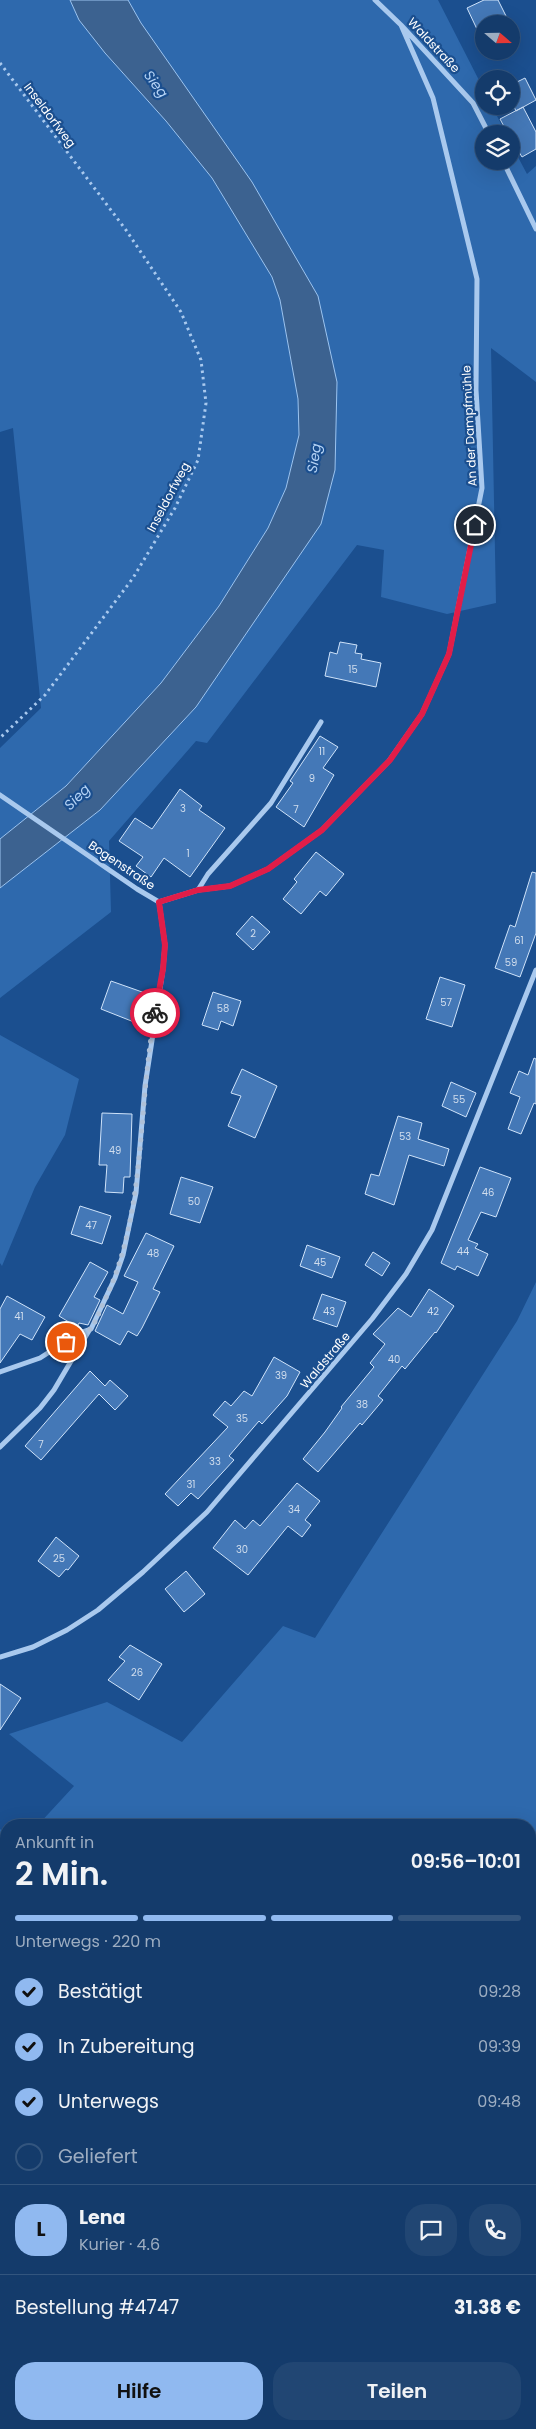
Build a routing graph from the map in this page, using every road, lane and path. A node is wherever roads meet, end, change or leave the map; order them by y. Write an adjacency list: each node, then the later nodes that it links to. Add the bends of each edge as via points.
1 (374, 0): 2 (street, Waldstraße)
2 (401, 25): 4 (street, Waldstraße, via 473,103); 10 (street, An der Dampfmühle, via 433,98 477,279 476,390 482,488 449,654 422,714 390,760 322,830 268,869 230,886)
3 (0, 63): 8 (path, Inseldorfweg, via 126,230 181,312 200,360 206,403 198,460 175,508 132,578 45,695)
4 (484, 125)
5 (507, 170): 6 (street)
6 (536, 229)
7 (321, 722): 10 (street, via 271,803 208,874)
8 (0, 738)
9 (0, 795): 11 (street, Bogenstraße)
10 (198, 890): 11 (street, An der Dampfmühle)
11 (159, 902): 13 (street, Bogenstraße, via 165,945 146,1076 136,1193 123,1255)
12 (536, 970): 16 (street, Waldstraße, via 432,1230 406,1274 372,1319 207,1512 143,1572 98,1610 67,1630 33,1647)
13 (91, 1328): 14 (street, via 40,1358); 15 (street, Bogenstraße, via 54,1390)
14 (0, 1372)
15 (0, 1447)
16 (0, 1657)

